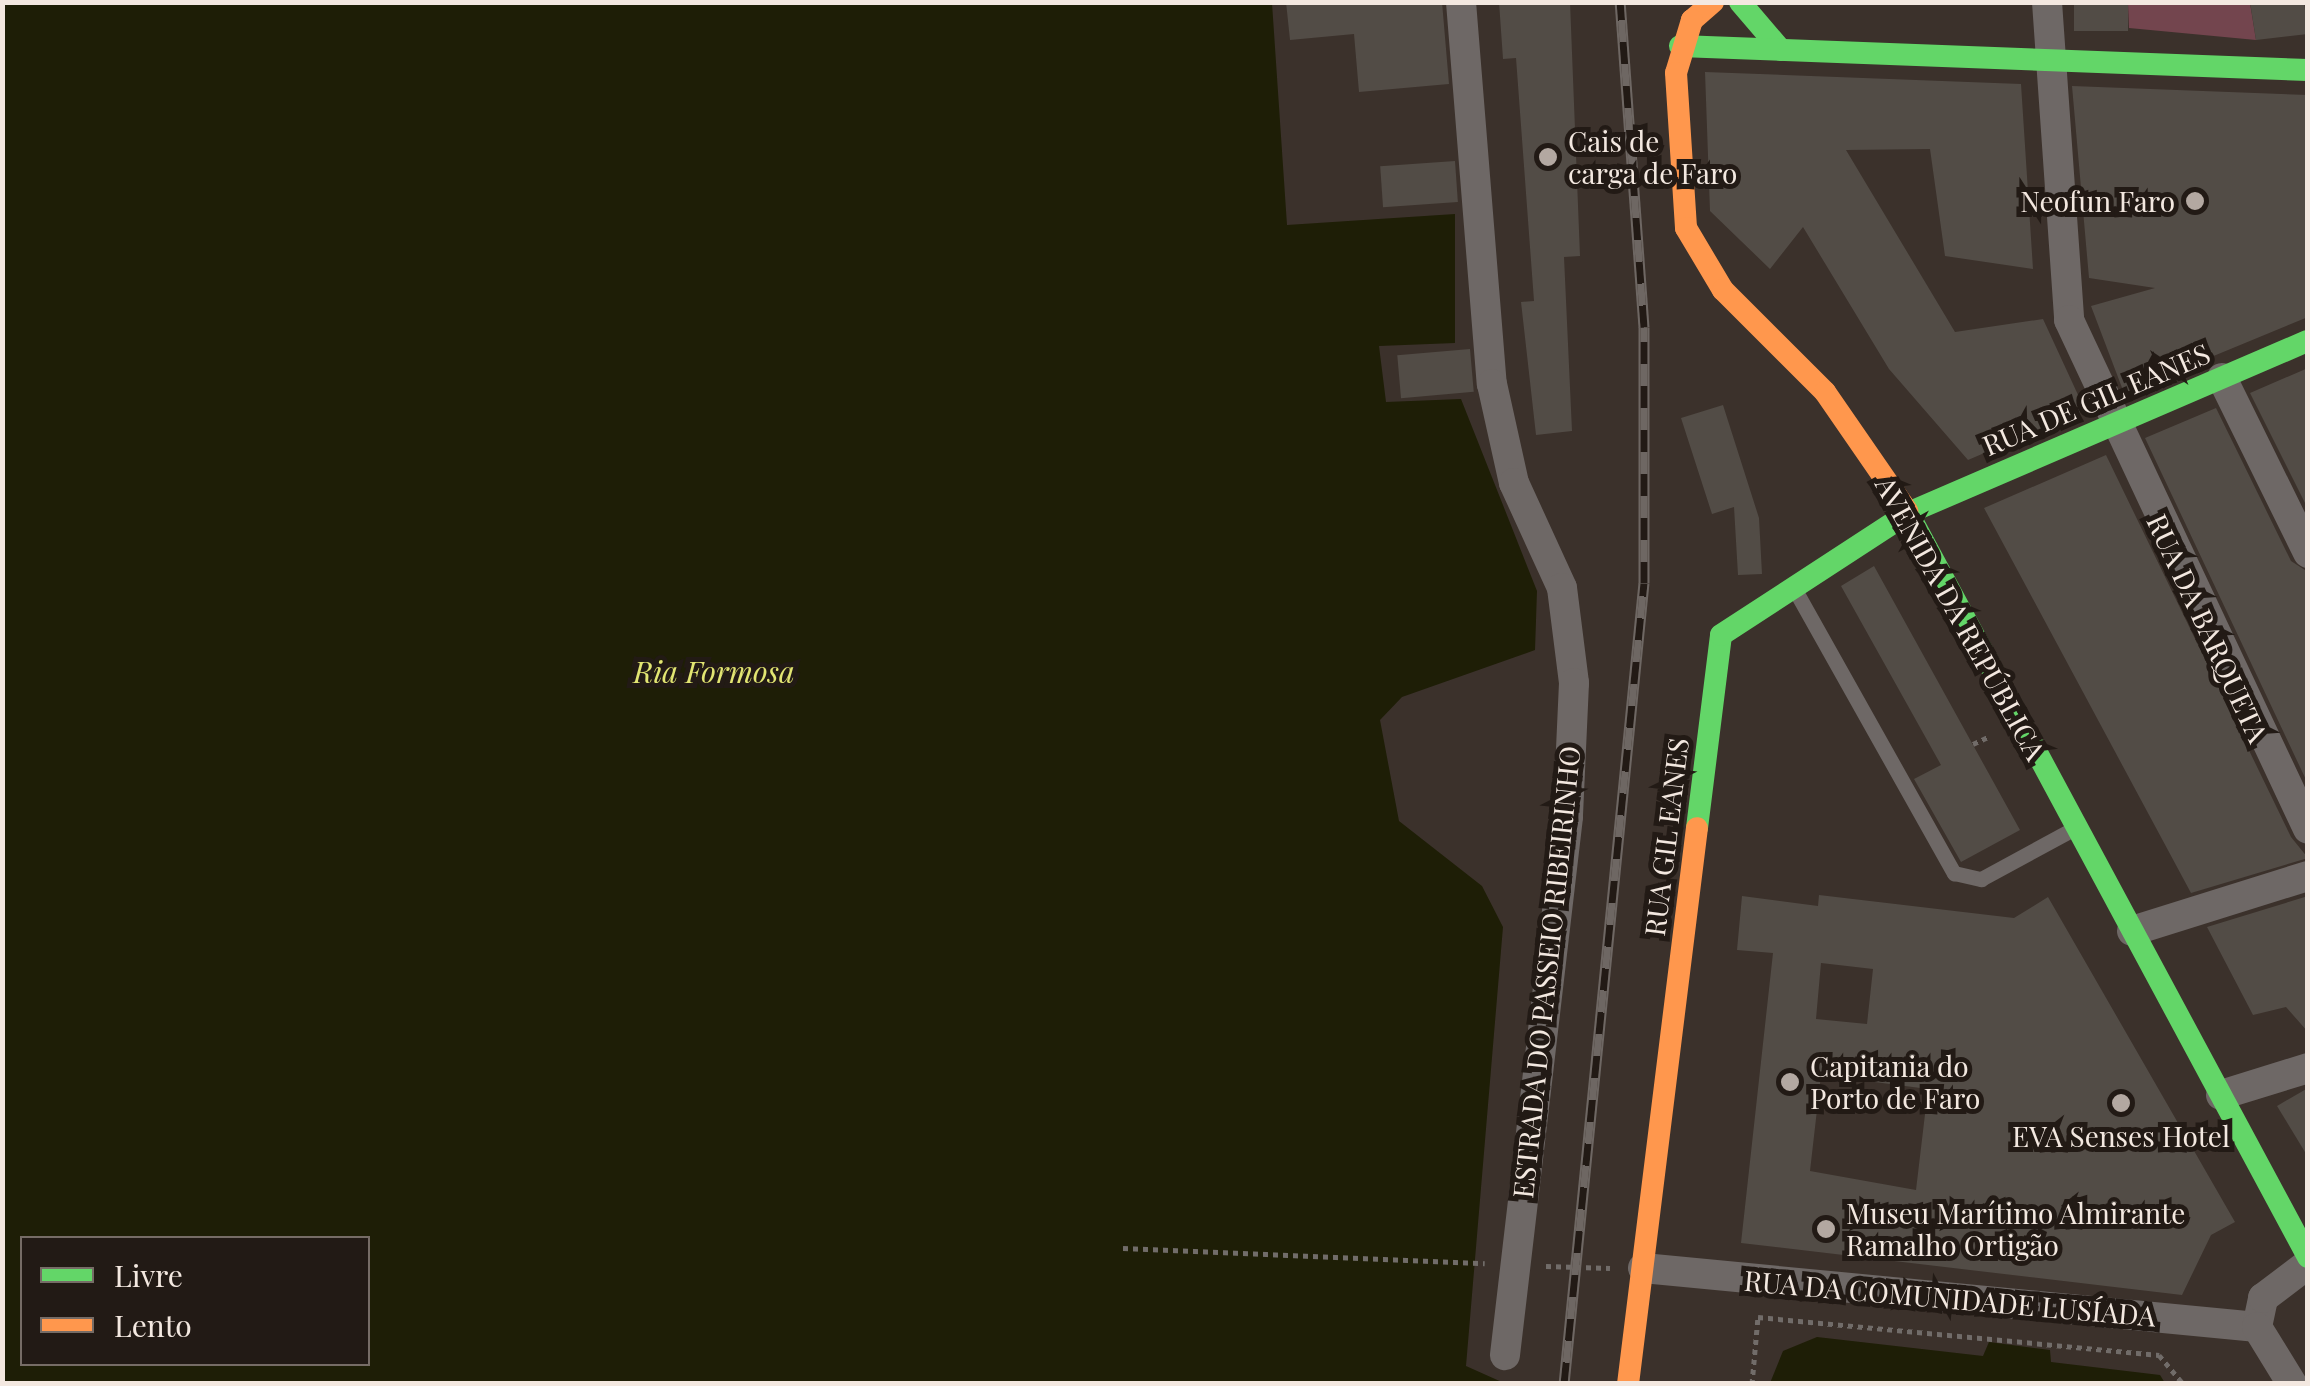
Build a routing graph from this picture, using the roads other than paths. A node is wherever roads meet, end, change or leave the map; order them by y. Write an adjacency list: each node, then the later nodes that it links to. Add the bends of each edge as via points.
1 (1462, 2): 25 (street, ESTRADA DO PASSEIO RIBEIRINHO, via 1492,384 1514,484 1562,588 1574,683 1568,817)
2 (1713, 2): 6 (street)
3 (1740, 2): 7 (street)
4 (1777, 2): 7 (street)
5 (2046, 2): 8 (street, RUA DA BARQUETA)
6 (1680, 46): 7 (street); 13 (street, AVENIDA DA REPÚBLICA, via 1686,228 1723,290 1825,392)
7 (1782, 50): 8 (street)
8 (2051, 60): 9 (street); 12 (street, RUA DA BARQUETA, via 2069,320)
9 (2308, 70)
10 (2308, 341): 11 (street, RUA DE GIL EANES)
11 (2222, 378): 12 (street, RUA DE GIL EANES); 14 (street)
12 (2112, 425): 13 (street, RUA DE GIL EANES); 17 (street, RUA DA BARQUETA)
13 (1908, 513): 15 (street, RUA GIL EANES); 16 (street, AVENIDA DA REPÚBLICA)
14 (2308, 553)
15 (1794, 588): 16 (lane, via 1954,873 1981,879); 23 (street, RUA GIL EANES, via 1721,635)
16 (2077, 828): 19 (street, AVENIDA DA REPÚBLICA)
17 (2308, 828)
18 (2308, 876): 19 (street)
19 (2132, 931): 21 (street, AVENIDA DA REPÚBLICA)
20 (2308, 1068): 21 (street)
21 (2221, 1095): 22 (street, AVENIDA DA REPÚBLICA)
22 (2308, 1260): 24 (street, via 2263,1298)
23 (1643, 1268): 24 (street, RUA DA COMUNIDADE LUSÍADA); 26 (street, RUA GIL EANES)
24 (2257, 1326): 27 (street)
25 (1506, 1355)
26 (1628, 1384)
27 (2292, 1384)

